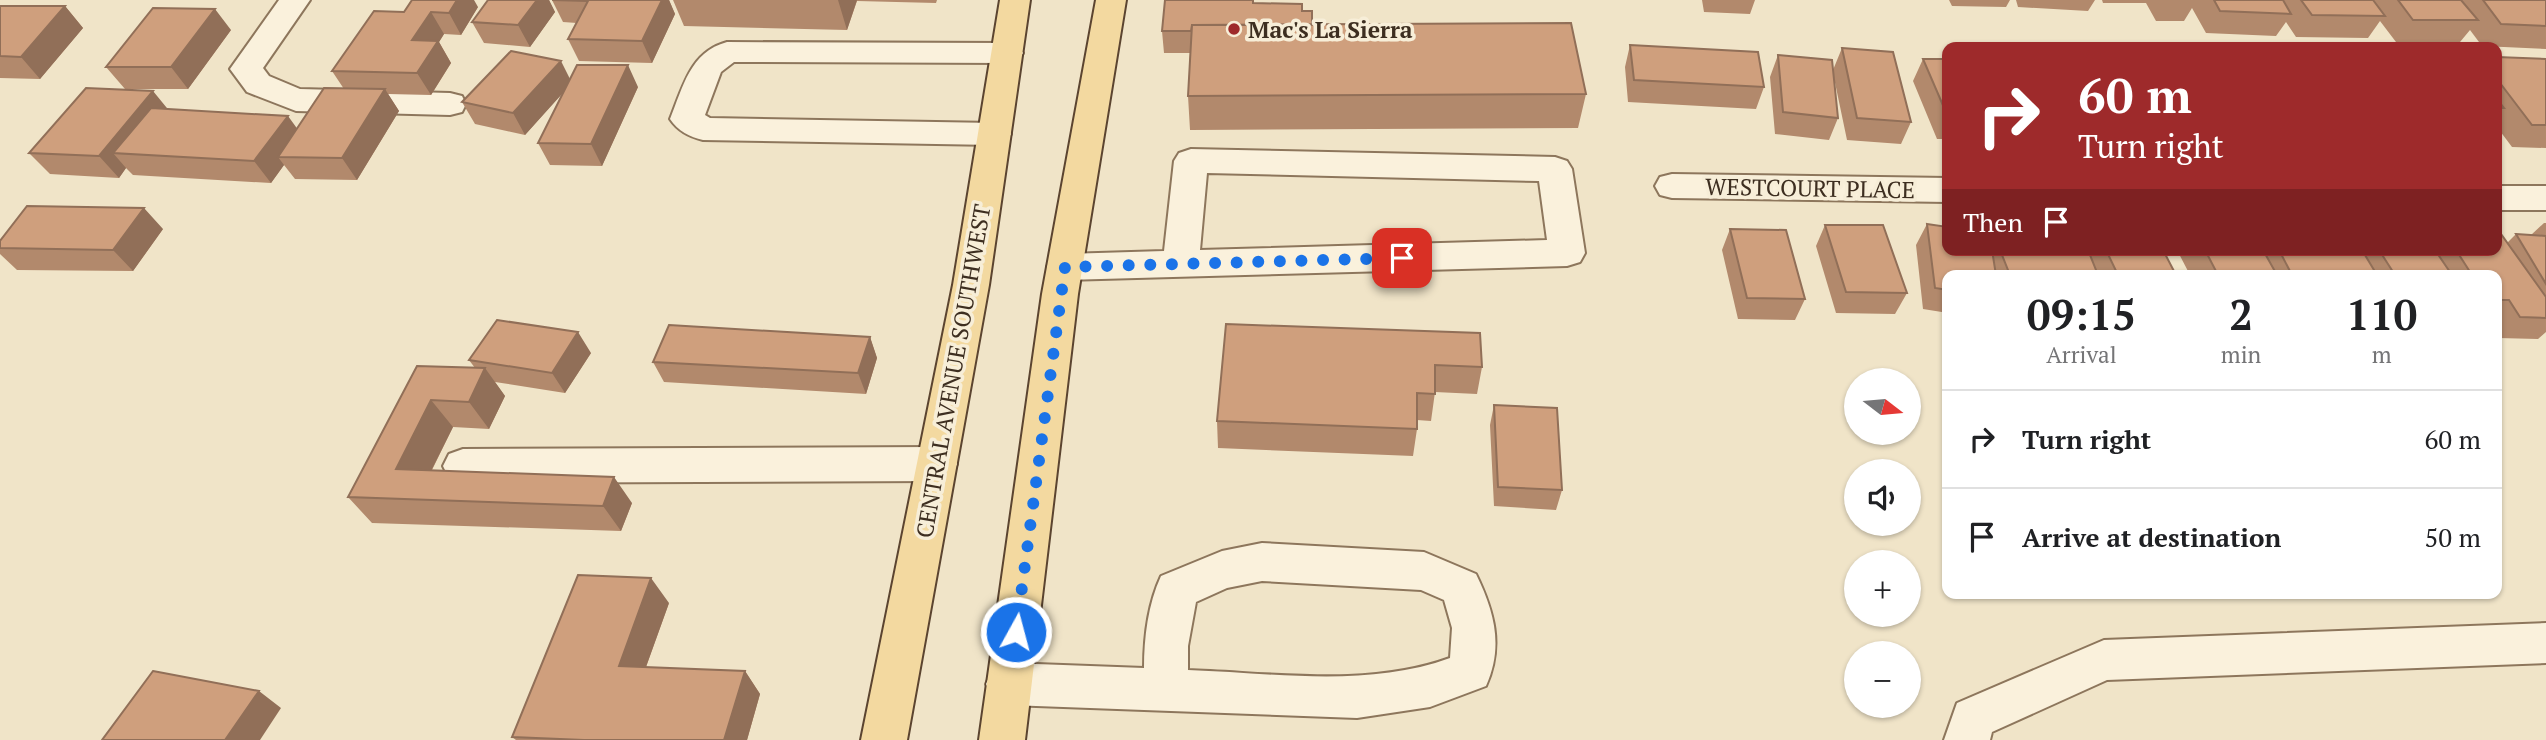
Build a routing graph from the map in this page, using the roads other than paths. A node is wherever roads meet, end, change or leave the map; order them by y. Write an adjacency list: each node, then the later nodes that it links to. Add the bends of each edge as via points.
1 (295, 0): 5 (street, via 247,69 258,84 296,100)
2 (1015, 0): 4 (main road, CENTRAL AVENUE SOUTHWEST)
3 (1111, 0): 12 (main road)
4 (1007, 53): 6 (main road, CENTRAL AVENUE SOUTHWEST); 6 (street, via 727,52 707,67 687,119 702,130)
5 (450, 104)
6 (994, 134): 13 (main road, CENTRAL AVENUE SOUTHWEST)
7 (1672, 186): 8 (street, WESTCOURT PLACE)
8 (1942, 190)
9 (2502, 198): 10 (street)
10 (2546, 198)
11 (1181, 264): 11 (street, via 1195,263 1567,253 1555,169 1191,161); 12 (street)
12 (1065, 267): 16 (main road)
13 (937, 464): 14 (street); 18 (main road, CENTRAL AVENUE SOUTHWEST)
14 (463, 466)
15 (2546, 643): 20 (street, via 2104,660 1973,718)
16 (1009, 684): 17 (street); 19 (main road)
17 (1167, 689): 17 (street, via 1357,696 1430,686 1470,671 1476,642 1471,612 1461,587 1424,571 1262,562 1222,570 1176,590 1166,646)
18 (884, 740)
19 (1002, 740)
20 (1967, 740)

